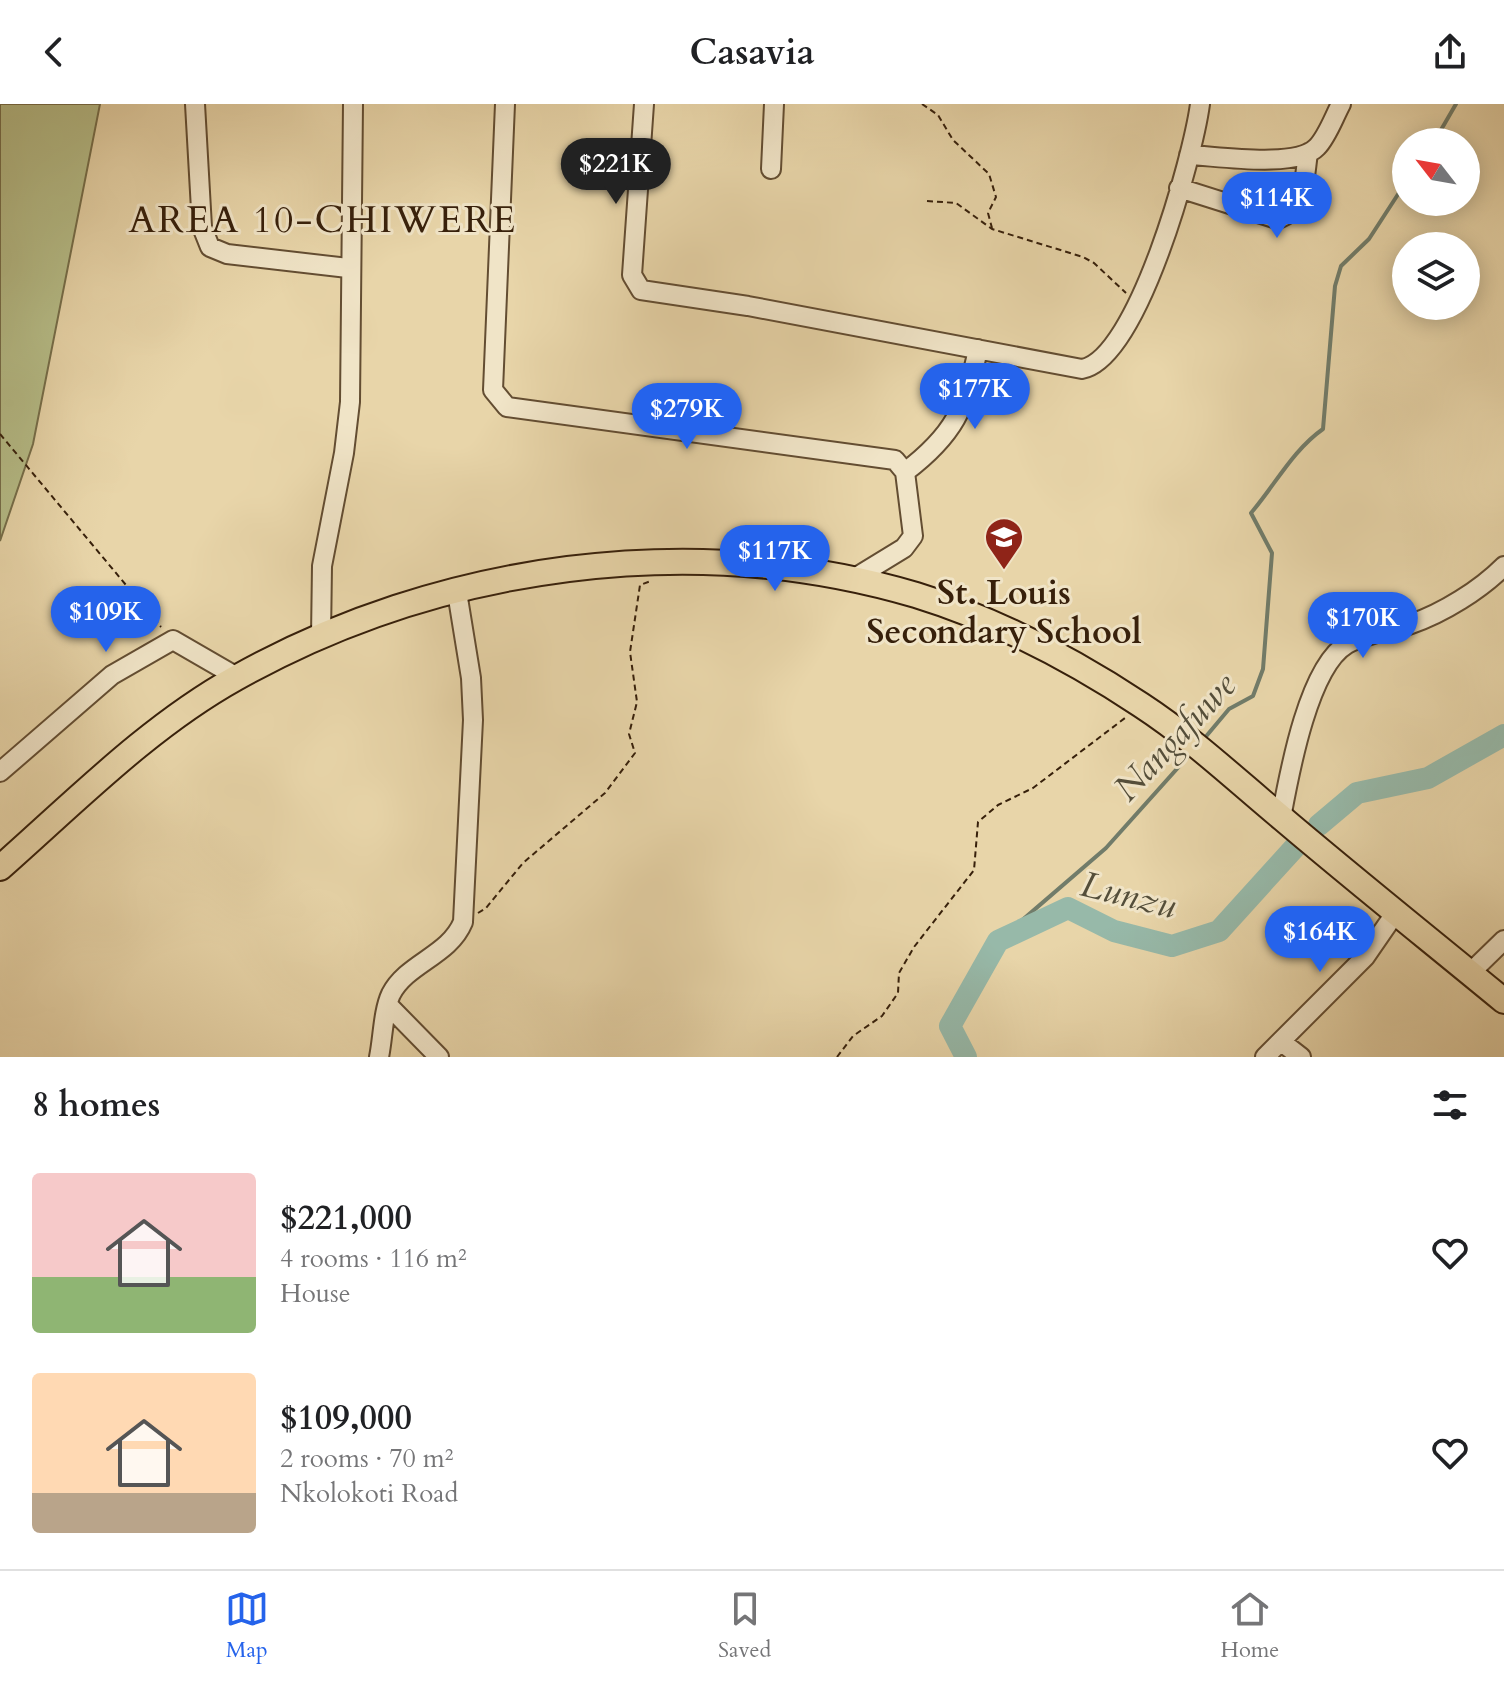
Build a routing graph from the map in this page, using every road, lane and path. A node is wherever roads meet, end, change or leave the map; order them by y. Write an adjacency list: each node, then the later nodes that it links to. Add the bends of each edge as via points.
1 (195, 104): 15 (street, via 202,227 210,247 227,254)
2 (353, 104): 15 (street)
3 (505, 104): 19 (street, via 493,390 500,402 895,460)
4 (644, 104): 17 (street, via 632,275 641,290)
5 (774, 104): 11 (street)
6 (922, 104): 14 (path, via 989,174 996,197 988,213)
7 (1200, 104): 10 (street)
8 (1341, 104): 9 (street, via 1318,147)
9 (1308, 153): 10 (street, via 1253,159); 12 (street, via 1300,201 1291,215 1277,219)
10 (1189, 155): 12 (street)
11 (771, 169)
12 (1179, 188): 16 (street)
13 (927, 201): 14 (path, via 956,203)
14 (992, 229): 16 (path, via 1094,263)
15 (348, 268): 24 (street, via 350,402 322,566)
16 (1138, 305): 17 (street, via 1110,349 1090,367)
17 (978, 349): 19 (street, via 969,394 955,423)
18 (0, 434): 25 (path)
19 (905, 472): 22 (street, via 913,536 904,548)
20 (660, 561): 22 (main road, via 788,570); 23 (main road, via 503,578); 32 (path, via 650,584 640,585 630,652 637,702 629,734 635,753 605,793 523,863 486,908)
21 (1504, 566): 29 (street, via 1480,586 1413,623 1338,651 1320,676 1310,704)
22 (850, 581): 27 (main road, via 915,595 966,614 1082,669)
23 (457, 592): 24 (main road); 32 (street, via 473,720)
24 (321, 636): 26 (main road)
25 (173, 640): 26 (street); 28 (street, via 112,675)
26 (237, 677): 30 (main road, via 153,734)
27 (1141, 705): 29 (main road, via 1199,745); 40 (path, via 1033,788 978,822 974,870 914,947 899,973 898,993 882,1016 853,1036)
28 (0, 772)
29 (1281, 818): 31 (main road)
30 (0, 868)
31 (1396, 912): 34 (main road); 37 (street, via 1365,957)
32 (463, 922): 36 (street, via 451,944 395,988)
33 (1504, 940): 34 (street)
34 (1470, 973): 35 (main road)
35 (1504, 1001)
36 (388, 1005): 38 (street); 39 (street)
37 (1283, 1043): 41 (street); 42 (street)
38 (379, 1057)
39 (439, 1057)
40 (837, 1057)
41 (1265, 1057)
42 (1301, 1057)

